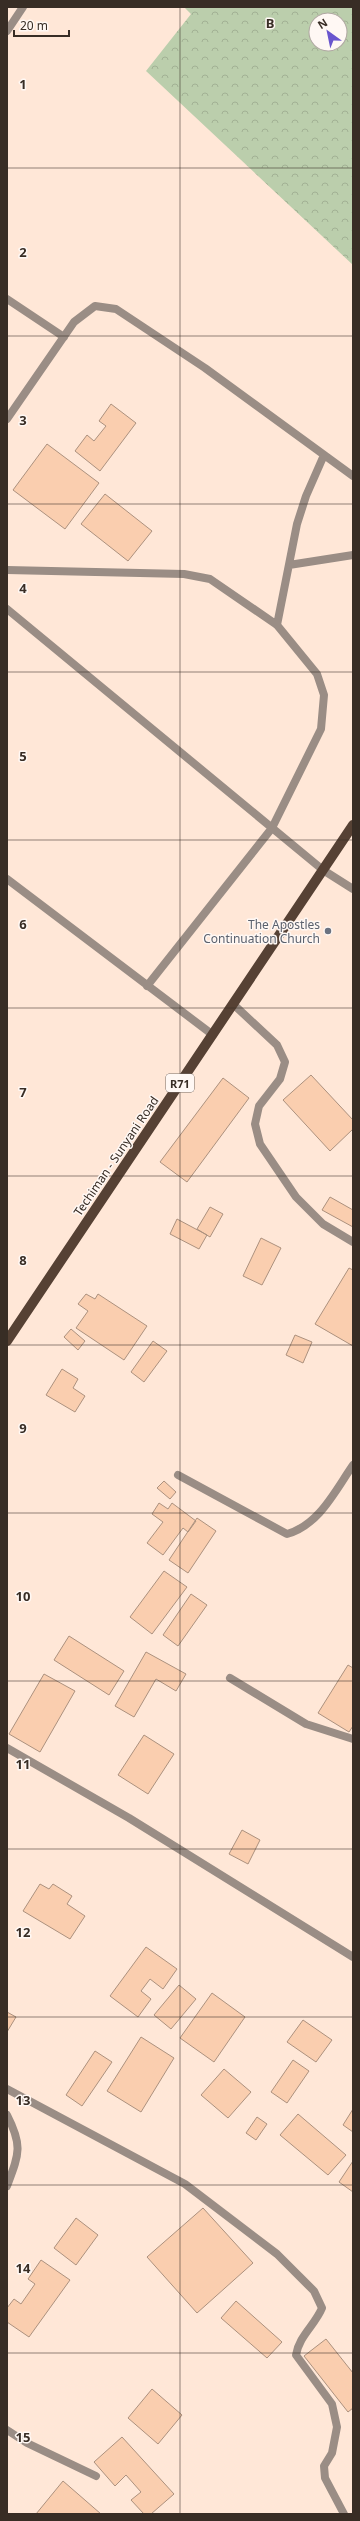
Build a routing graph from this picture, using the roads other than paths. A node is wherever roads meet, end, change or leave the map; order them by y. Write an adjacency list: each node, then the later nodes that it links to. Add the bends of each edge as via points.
1 (23, 7): 2 (street)
2 (7, 31)
3 (7, 300): 4 (street)
4 (64, 337): 5 (street); 6 (street, via 74,322 95,306 116,309 205,368)
5 (7, 418)
6 (324, 455): 7 (street); 9 (street, via 297,524)
7 (353, 476)
8 (353, 555): 9 (street)
9 (289, 565): 12 (street)
10 (7, 570): 12 (street, via 184,574 210,579)
11 (7, 609): 14 (street)
12 (277, 625): 14 (street, via 317,674 324,695 321,729)
13 (353, 825): 15 (main road, Techiman - Sunyani Road / R71)
14 (272, 828): 15 (street); 18 (street)
15 (323, 870): 17 (street); 19 (main road, Techiman - Sunyani Road / R71)
16 (7, 879): 18 (street)
17 (353, 889)
18 (147, 986): 20 (street)
19 (233, 1004): 20 (main road, Techiman - Sunyani Road / R71); 21 (street, via 277,1045 285,1062 280,1079 259,1106 255,1124 260,1144 296,1197 323,1224)
20 (213, 1035): 22 (main road, Techiman - Sunyani Road / R71)
21 (353, 1242)
22 (7, 1341)
23 (353, 1465): 24 (street, via 316,1517 301,1530 288,1534)
24 (178, 1475)
25 (230, 1678): 26 (street, via 306,1724)
26 (353, 1739)
27 (7, 1748): 28 (street, via 129,1818)
28 (352, 1954)
29 (7, 2089): 34 (street, via 185,2184 277,2254 314,2291 322,2308 318,2318 298,2343 296,2355 332,2404 337,2427 332,2453 324,2466 325,2478)
30 (7, 2115): 31 (street, via 17,2135 17,2160)
31 (7, 2186)
32 (7, 2430): 33 (street, via 27,2443)
33 (96, 2476)
34 (344, 2514)

